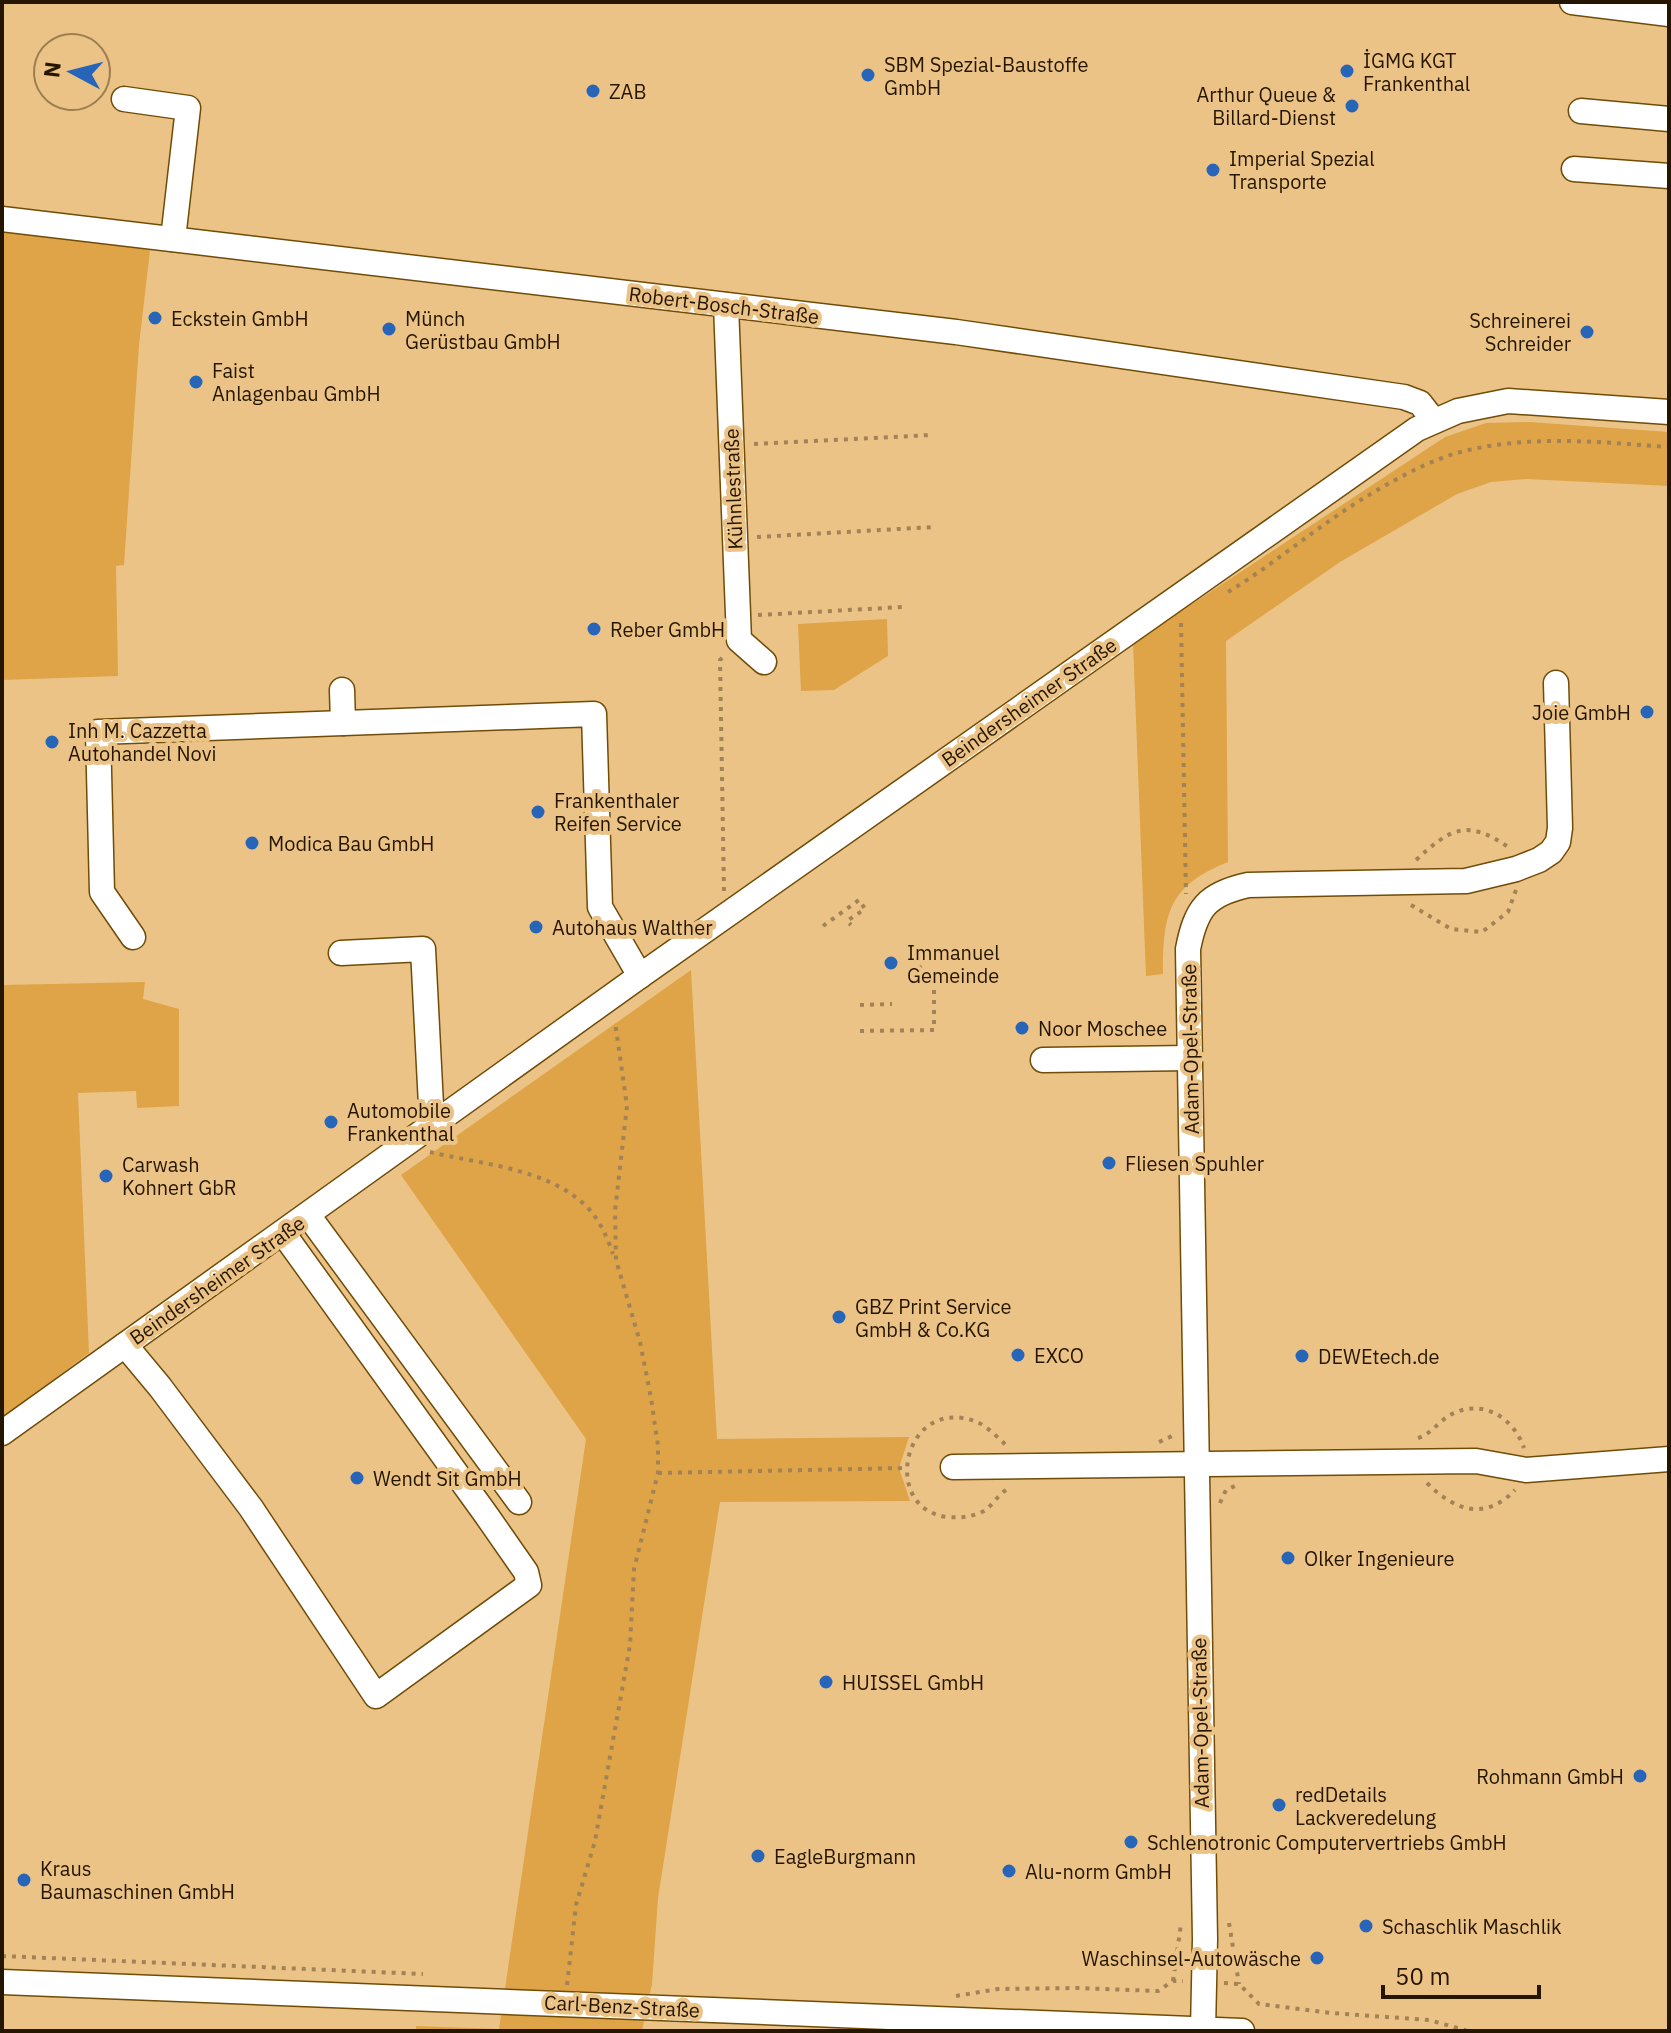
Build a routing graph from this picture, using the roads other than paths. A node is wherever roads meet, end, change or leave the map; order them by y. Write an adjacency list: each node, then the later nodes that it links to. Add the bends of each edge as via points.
1 (1572, 2): 2 (street)
2 (1669, 14)
3 (124, 99): 9 (street, via 188,108)
4 (1581, 111): 5 (street)
5 (1669, 119)
6 (1574, 169): 7 (street)
7 (1669, 176)
8 (2, 219): 9 (street, Robert-Bosch-Straße)
9 (173, 239): 10 (street, Robert-Bosch-Straße)
10 (726, 305): 12 (street, Robert-Bosch-Straße, via 956,332 1404,397 1420,403); 13 (street, Kühnlestraße, via 738,628)
11 (1669, 412): 12 (street, Beindersheimer Straße, via 1508,401)
12 (1434, 421): 19 (street, Beindersheimer Straße)
13 (764, 662)
14 (1556, 683): 20 (street, Adam-Opel-Straße, via 1560,828 1551,852 1516,869 1466,881 1248,885 1225,891 1204,905 1192,926)
15 (342, 690): 16 (street)
16 (343, 723): 17 (street, via 98,732 102,892); 19 (street, via 594,714 600,907)
17 (133, 937)
18 (341, 953): 22 (street, via 423,949)
19 (640, 976): 22 (street, Beindersheimer Straße)
20 (1190, 1058): 21 (street); 28 (street, Adam-Opel-Straße)
21 (1043, 1060)
22 (435, 1134): 23 (street, Beindersheimer Straße)
23 (308, 1215): 24 (street, Beindersheimer Straße); 30 (street)
24 (283, 1233): 25 (street, Beindersheimer Straße); 25 (street, via 526,1572 529,1585 376,1696 251,1508)
25 (125, 1345): 26 (street, Beindersheimer Straße)
26 (2, 1433)
27 (1669, 1459): 28 (street, via 1526,1470 1476,1461)
28 (1197, 1464): 29 (street); 32 (street, Adam-Opel-Straße)
29 (953, 1467)
30 (519, 1502)
31 (2, 1982): 32 (street, Carl-Benz-Straße)
32 (1203, 2030): 33 (street, Carl-Benz-Straße)
33 (1242, 2031)

